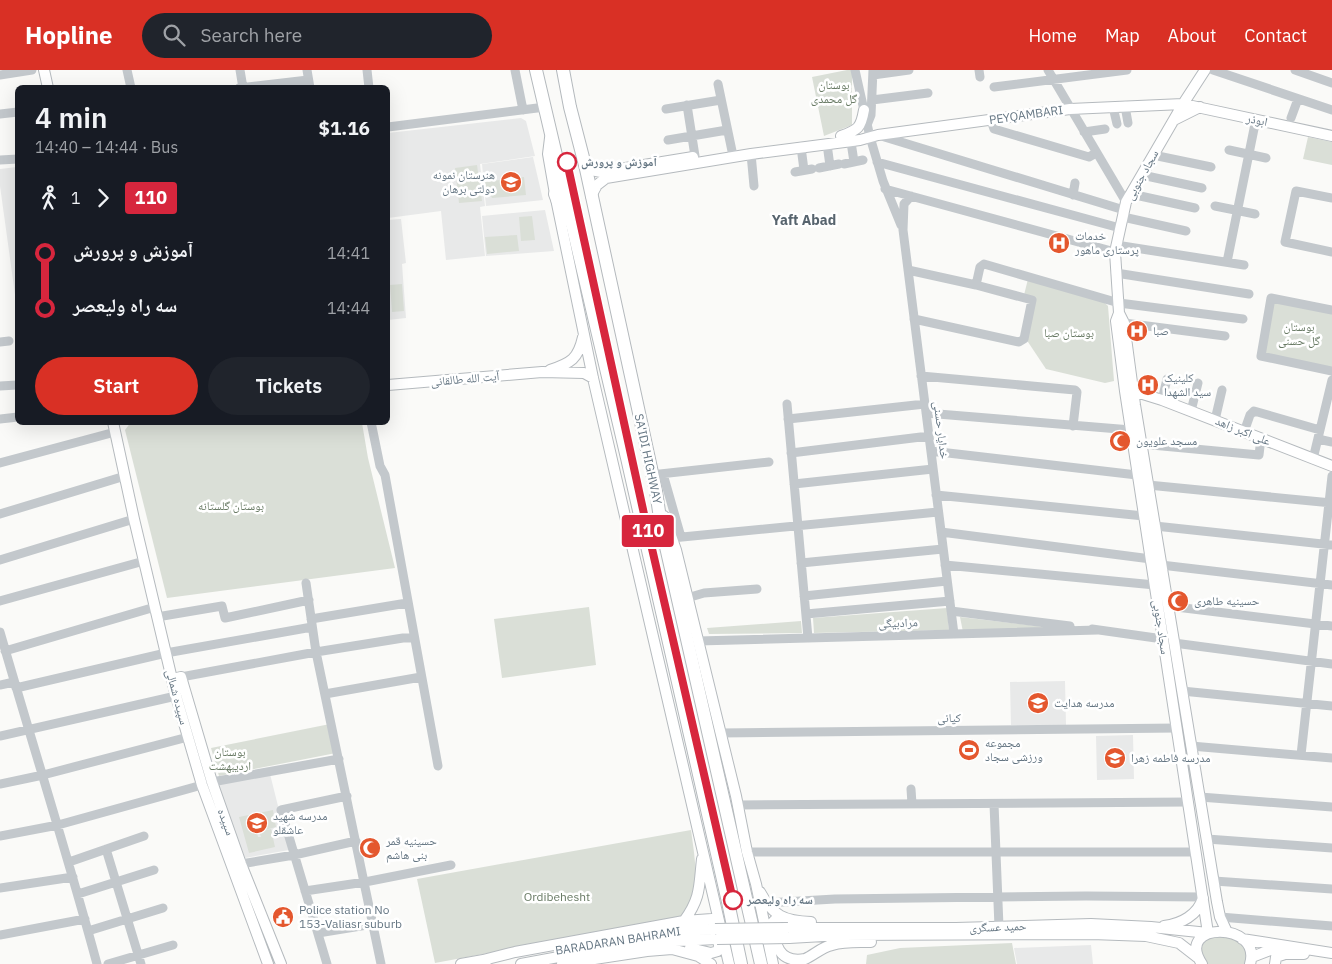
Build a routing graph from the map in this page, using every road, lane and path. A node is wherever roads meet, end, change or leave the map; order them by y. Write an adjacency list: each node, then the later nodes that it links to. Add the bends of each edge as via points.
1 (32, 70): 18 (street)
2 (47, 70): 23 (main road)
3 (127, 70): 24 (street)
4 (240, 70): 25 (street)
5 (306, 70): 21 (street)
6 (367, 70): 27 (street)
7 (515, 70): 41 (street)
8 (536, 70): 36 (highway, SA'IDI HIGHWAY)
9 (563, 70): 81 (highway, SA'IDI HIGHWAY)
10 (854, 70): 42 (street, خدایار حسنی)
11 (909, 70): 17 (street)
12 (1048, 70): 19 (street)
13 (1127, 70): 19 (street)
14 (1205, 70): 33 (main road, سجاد جنوبی)
15 (1213, 70): 30 (street)
16 (1295, 70): 20 (street)
17 (873, 73): 32 (street)
18 (0, 75)
19 (1054, 80): 28 (street); 40 (street)
20 (1332, 83)
21 (309, 84): 26 (street)
22 (718, 84): 31 (street)
23 (48, 85)
24 (130, 85)
25 (242, 85)
26 (287, 85)
27 (369, 85)
28 (994, 88)
29 (928, 93): 32 (street)
30 (1298, 99): 43 (street); 46 (street)
31 (721, 100): 34 (street); 56 (street)
32 (872, 100): 52 (street)
33 (1183, 104): 35 (main road, PEYQAMBARI); 38 (main road, ابوذر); 48 (main road, سجاد جنوبی)
34 (687, 106): 39 (street); 58 (street)
35 (1125, 106): 37 (main road, PEYQAMBARI); 50 (street)
36 (545, 107): 41 (street); 55 (highway, SA'IDI HIGHWAY)
37 (1114, 107): 40 (main road, PEYQAMBARI); 51 (street)
38 (1200, 107): 48 (main road); 49 (main road, ابوذر)
39 (666, 109)
40 (1070, 109): 47 (main road, PEYQAMBARI); 57 (street)
41 (523, 110): 53 (street)
42 (864, 110): 52 (street, خدایار حسنی); 59 (main road, via 857,129)
43 (1332, 110)
44 (15, 112): 45 (street)
45 (0, 114)
46 (1291, 118)
47 (991, 120): 60 (main road, PEYQAMBARI); 68 (street, via 994,129 1089,157)
48 (1174, 120): 71 (main road, سجاد جنوبی)
49 (1256, 120): 61 (main road, ابوذر); 72 (street)
50 (1128, 123)
51 (1116, 124)
52 (867, 125): 60 (street, خدایار حسنی)
53 (390, 127)
54 (1105, 129): 57 (street)
55 (550, 130): 88 (main road, SA'IDI HIGHWAY, via 548,154); 102 (highway, SA'IDI HIGHWAY)
56 (727, 130): 58 (street); 69 (street)
57 (1084, 132): 68 (street)
58 (692, 136): 62 (street); 73 (street)
59 (841, 136): 60 (main road, PEYQAMBARI); 69 (main road, PEYQAMBARI)
60 (874, 136): 63 (main road, PEYQAMBARI); 77 (street); 78 (street, خدایار حسنی)
61 (1332, 136)
62 (668, 140)
63 (851, 142): 64 (main road, PEYQAMBARI); 79 (street, via 859,161)
64 (827, 144): 65 (main road, PEYQAMBARI); 79 (street)
65 (801, 148): 70 (main road, PEYQAMBARI); 79 (street, via 808,170)
66 (958, 150): 77 (street)
67 (1229, 150): 72 (street)
68 (1096, 153): 93 (street)
69 (732, 154): 70 (main road, PEYQAMBARI); 73 (main road, PEYQAMBARI); 82 (main road, PEYQAMBARI)
70 (751, 154): 85 (street)
71 (1153, 155): 80 (street); 83 (main road, سجاد جنوبی)
72 (1249, 155): 75 (street); 96 (street)
73 (695, 156): 82 (main road, PEYQAMBARI, via 616,169)
74 (15, 158): 76 (street)
75 (1266, 158)
76 (0, 160)
77 (955, 160): 89 (street)
78 (877, 162): 87 (street, خدایار حسنی); 98 (street)
79 (838, 165)
80 (1211, 167)
81 (586, 169): 82 (main road); 90 (highway, SA'IDI HIGHWAY)
82 (605, 175): 90 (main road)
83 (1142, 175): 86 (street); 93 (main road, سجاد جنوبی)
84 (1075, 183): 89 (street)
85 (754, 186)
86 (1202, 188)
87 (886, 189): 91 (street); 99 (street, خدایار حسنی)
88 (555, 194): 102 (highway); 114 (main road, SA'IDI HIGHWAY)
89 (1073, 195): 93 (street)
90 (591, 196): 156 (highway, SA'IDI HIGHWAY)
91 (911, 196): 99 (street, خدایار حسنی, via 904,204); 101 (street)
92 (1332, 198): 103 (street, via 1296,191 1285,242)
93 (1126, 206): 95 (street); 98 (main road, سجاد جنوبی); 100 (street)
94 (1215, 206): 96 (street)
95 (1195, 208)
96 (1238, 210): 97 (street); 104 (street)
97 (1255, 214)
98 (1120, 228): 101 (main road, سجاد جنوبی)
99 (903, 230): 106 (street, خدایار حسنی)
100 (1186, 231)
101 (1116, 249): 104 (street); 107 (main road, سجاد جنوبی)
102 (578, 251): 310 (highway, SA'IDI HIGHWAY)
103 (1332, 252)
104 (1227, 262): 105 (street)
105 (1244, 265)
106 (908, 270): 108 (street); 112 (street, خدایار حسنی)
107 (1116, 273): 109 (street); 111 (main road, سجاد جنوبی)
108 (976, 285): 111 (street, via 984,264); 112 (street, via 1032,300 1022,341)
109 (1248, 294)
110 (1332, 310): 116 (street, via 1271,298 1261,356)
111 (1120, 315): 113 (street); 115 (street); 127 (main road, سجاد جنوبی)
112 (914, 319): 118 (street, خدایار حسنی)
113 (1243, 319)
114 (584, 334): 117 (main road, آیت الله طالقانی, via 574,359); 119 (main road, SA'IDI HIGHWAY)
115 (1226, 336)
116 (1332, 371)
117 (542, 372): 119 (main road, آیت الله طالقانی, via 584,373); 124 (main road, آیت الله طالقانی)
118 (921, 376): 131 (street, خدایار حسنی); 139 (street, via 1077,391)
119 (593, 378): 250 (main road, SA'IDI HIGHWAY)
120 (1167, 378): 129 (street)
121 (1332, 380): 128 (street)
122 (1198, 383): 133 (street)
123 (15, 385): 125 (street)
124 (390, 385)
125 (0, 386)
126 (1222, 390): 137 (street)
127 (1129, 391): 129 (main road, علی اکبر زاهد); 132 (main road, سجاد جنوبی); 141 (main road, سجاد جنوبی)
128 (1331, 391): 143 (street)
129 (1157, 398): 132 (main road, via 1141,404); 133 (main road, علی اکبر زاهد)
130 (787, 404): 136 (street)
131 (925, 409): 136 (street); 139 (street); 144 (street, خدایار حسنی)
132 (1136, 410): 147 (main road, سجاد جنوبی)
133 (1191, 411): 137 (main road, علی اکبر زاهد)
134 (15, 417): 135 (street)
135 (0, 419)
136 (788, 419): 149 (street)
137 (1215, 420): 142 (main road, علی اکبر زاهد)
138 (372, 425): 191 (street)
139 (1073, 426): 141 (street)
140 (114, 427): 152 (street); 157 (main road, سپیده شمالی)
141 (1131, 430): 155 (main road, سجاد جنوبی)
142 (1244, 432): 143 (street, via 1254,412); 145 (main road, علی اکبر زاهد)
143 (1319, 435): 146 (street); 150 (street)
144 (929, 436): 148 (street, خدایار حسنی); 149 (street)
145 (1261, 438): 147 (street, via 1259,455); 150 (main road, علی اکبر زاهد)
146 (1332, 442)
147 (1141, 444): 155 (main road, سجاد جنوبی)
148 (931, 451): 154 (street, خدایار حسنی); 155 (street)
149 (791, 452): 159 (street)
150 (1313, 459): 153 (main road, علی اکبر زاهد)
151 (769, 462): 156 (street)
152 (0, 463)
153 (1332, 466)
154 (933, 469): 159 (street); 162 (street, خدایار حسنی)
155 (1143, 469): 160 (main road, سجاد جنوبی); 166 (main road, سجاد جنوبی)
156 (657, 474): 161 (highway, SA'IDI HIGHWAY); 171 (street)
157 (125, 476): 165 (street); 167 (main road, سپیده شمالی)
158 (1332, 476): 163 (street)
159 (794, 484): 168 (street)
160 (1148, 485): 163 (street); 169 (main road, سجاد جنوبی)
161 (656, 491): 171 (main road); 311 (highway, SA'IDI HIGHWAY)
162 (936, 495): 164 (street, خدایار حسنی); 166 (street)
163 (1330, 503): 172 (street)
164 (938, 512): 168 (street); 170 (street, خدایار حسنی)
165 (0, 514)
166 (1144, 516): 169 (main road, سجاد جنوبی)
167 (134, 519): 175 (street); 176 (main road, سپیده شمالی)
168 (798, 526): 171 (street); 177 (street)
169 (1150, 526): 172 (street); 174 (main road, سجاد جنوبی); 178 (main road, سجاد جنوبی)
170 (941, 532): 173 (street, خدایار حسنی); 174 (street)
171 (676, 537): 187 (main road)
172 (1328, 545): 182 (street)
173 (943, 549): 177 (street); 179 (street, خدایار حسنی)
174 (1150, 559): 183 (main road, سجاد جنوبی)
175 (0, 560)
176 (144, 561): 189 (street); 194 (main road, سپیده شمالی)
177 (802, 563): 186 (street)
178 (1161, 564): 182 (street); 192 (main road, سجاد جنوبی)
179 (945, 566): 180 (street, خدایار حسنی); 183 (street)
180 (947, 581): 186 (street); 190 (street, خدایار حسنی)
181 (306, 583): 188 (street)
182 (1320, 583): 184 (street); 197 (street)
183 (1154, 585): 192 (main road, سجاد جنوبی)
184 (1332, 585)
185 (756, 589): 187 (street, via 704,593)
186 (804, 596): 195 (street)
187 (687, 598): 205 (main road)
188 (309, 600): 194 (street, via 225,618 222,606); 196 (street)
189 (0, 601)
190 (950, 601): 193 (street, خدایار حسنی); 195 (street, مرادبیگی)
191 (407, 603): 196 (street); 202 (street)
192 (1163, 606): 197 (street); 204 (main road, سجاد جنوبی); 206 (main road, سجاد جنوبی)
193 (951, 611): 199 (street, مرادبیگی); 200 (street, خدایار حسنی)
194 (156, 612): 207 (street); 209 (main road, سپیده شمالی)
195 (806, 614): 203 (street)
196 (312, 623): 208 (street); 209 (street)
197 (1316, 624): 198 (street); 210 (street)
198 (1332, 626)
199 (1098, 630): 200 (street, مرادبیگی); 204 (street, مرادبیگی)
200 (954, 634): 203 (street, مرادبیگی)
201 (0, 635): 207 (street)
202 (414, 638): 208 (street); 212 (street)
203 (808, 638): 205 (street, مرادبیگی)
204 (1163, 639): 206 (main road); 221 (main road, سجاد جنوبی)
205 (698, 641): 223 (main road)
206 (1174, 643): 210 (street); 216 (main road, سجاد جنوبی)
207 (5, 651): 215 (street)
208 (316, 652): 213 (street); 217 (street)
209 (166, 653): 213 (main road, سپیده شمالی); 215 (street)
210 (1311, 662): 211 (street); 219 (street)
211 (1332, 664)
212 (421, 677): 217 (street); 230 (street)
213 (176, 678): 218 (main road, سپیده شمالی); 233 (main road, سپیده)
214 (0, 685): 215 (street)
215 (15, 685): 222 (street)
216 (1182, 690): 219 (street); 226 (main road, سجاد جنوبی)
217 (325, 694): 229 (street)
218 (176, 696): 222 (street); 225 (main road, سپیده شمالی)
219 (1307, 703): 220 (street); 227 (street)
220 (1332, 706)
221 (1177, 728): 223 (street, کیانی); 237 (main road, سجاد جنوبی)
222 (28, 731): 224 (street); 231 (street)
223 (721, 733): 240 (main road)
224 (0, 736)
225 (188, 737): 231 (street); 233 (main road, سپیده شمالی)
226 (1191, 746): 227 (street); 236 (main road, سجاد جنوبی)
227 (1301, 755): 228 (street)
228 (1332, 758)
229 (339, 759): 233 (street); 235 (street)
230 (438, 766)
231 (44, 775): 232 (street); 243 (street)
232 (0, 784)
233 (207, 784): 242 (main road, سپیده); 243 (street)
234 (911, 790): 238 (street)
235 (347, 796): 247 (street); 254 (street, via 281,810)
236 (1200, 796): 241 (street); 246 (main road, سجاد جنوبی)
237 (1188, 802): 239 (street); 253 (main road, سجاد جنوبی)
238 (912, 804): 239 (street); 240 (street)
239 (994, 804): 252 (street)
240 (738, 805): 251 (main road)
241 (1332, 807)
242 (221, 822): 256 (main road, سپیده); 265 (main road)
243 (58, 825): 244 (street); 255 (street)
244 (0, 836)
245 (144, 836): 249 (street)
246 (1207, 839): 248 (street); 261 (main road, سجاد جنوبی)
247 (356, 841): 254 (street); 262 (street)
248 (1332, 848)
249 (106, 849): 255 (street); 260 (street)
250 (702, 851): 277 (main road, via 698,895); 309 (main road, SA'IDI HIGHWAY)
251 (747, 852): 252 (street); 263 (main road)
252 (996, 852): 253 (street); 270 (street)
253 (1196, 852): 269 (main road, سجاد جنوبی)
254 (294, 855): 256 (street); 267 (street)
255 (69, 862): 259 (street)
256 (240, 864): 265 (main road, سپیده)
257 (451, 865): 262 (street)
258 (154, 870): 260 (street)
259 (73, 877): 264 (street); 268 (street)
260 (116, 881): 268 (street); 276 (street)
261 (1214, 881): 266 (street); 273 (main road, سجاد جنوبی)
262 (365, 882): 267 (street); 278 (street)
263 (756, 884): 271 (main road); 312 (main road)
264 (0, 888)
265 (245, 888): 301 (main road); 302 (main road, سپیده)
266 (1332, 889)
267 (305, 891): 284 (street)
268 (78, 894): 275 (street)
269 (1203, 897): 270 (street); 280 (main road, via 1200,908 1188,917 1168,925); 285 (main road, سجاد جنوبی)
270 (998, 898): 271 (street, via 834,899); 281 (street)
271 (766, 903): 274 (main road)
272 (164, 908): 276 (street)
273 (1220, 917): 279 (street); 283 (main road, سجاد جنوبی)
274 (781, 918): 281 (main road, via 800,922 955,922); 291 (main road, via 773,922 780,956 795,962)
275 (85, 919): 282 (street); 287 (street)
276 (127, 919): 282 (street); 295 (street)
277 (684, 921): 290 (main road, via 712,919 717,923 719,949 715,953); 296 (main road)
278 (373, 924): 284 (street); 304 (street)
279 (1332, 926)
280 (1151, 927): 281 (main road, حمید عسگری, via 1091,924); 285 (main road, حمید عسگری)
281 (999, 930): 286 (main road, حمید عسگری, bridge); 291 (main road, via 956,940 844,943); 297 (main road, حمید عسگری, via 1146,936 1179,943)
282 (88, 931): 299 (street)
283 (1227, 932): 285 (main road, حمید عسگری); 288 (main road)
284 (318, 933): 303 (street)
285 (1208, 933): 297 (main road, via 1197,942)
286 (716, 934): 296 (main road, BARADARAN BAHRAMI, via 651,934); 306 (main road, BARADARAN BAHRAMI, via 618,946)
287 (0, 935)
288 (1242, 939): 292 (main road); 298 (main road, via 1249,948)
289 (174, 945): 295 (street)
290 (672, 949): 307 (main road); 308 (main road, via 698,956)
291 (814, 953): 313 (main road)
292 (1332, 953)
293 (1304, 954): 294 (main road); 298 (main road, via 1270,950); 314 (main road, via 1276,957)
294 (1332, 958)
295 (139, 960): 300 (street)
296 (483, 960): 305 (main road, BARADARAN BAHRAMI)
297 (1199, 960)
298 (1251, 962)
299 (95, 964)
300 (108, 964)
301 (268, 964)
302 (281, 964)
303 (327, 964)
304 (381, 964)
305 (461, 964)
306 (521, 964)
307 (562, 964)
308 (711, 964)
309 (729, 964)
310 (741, 964)
311 (761, 964)
312 (773, 964)
313 (804, 964)
314 (1275, 964)

